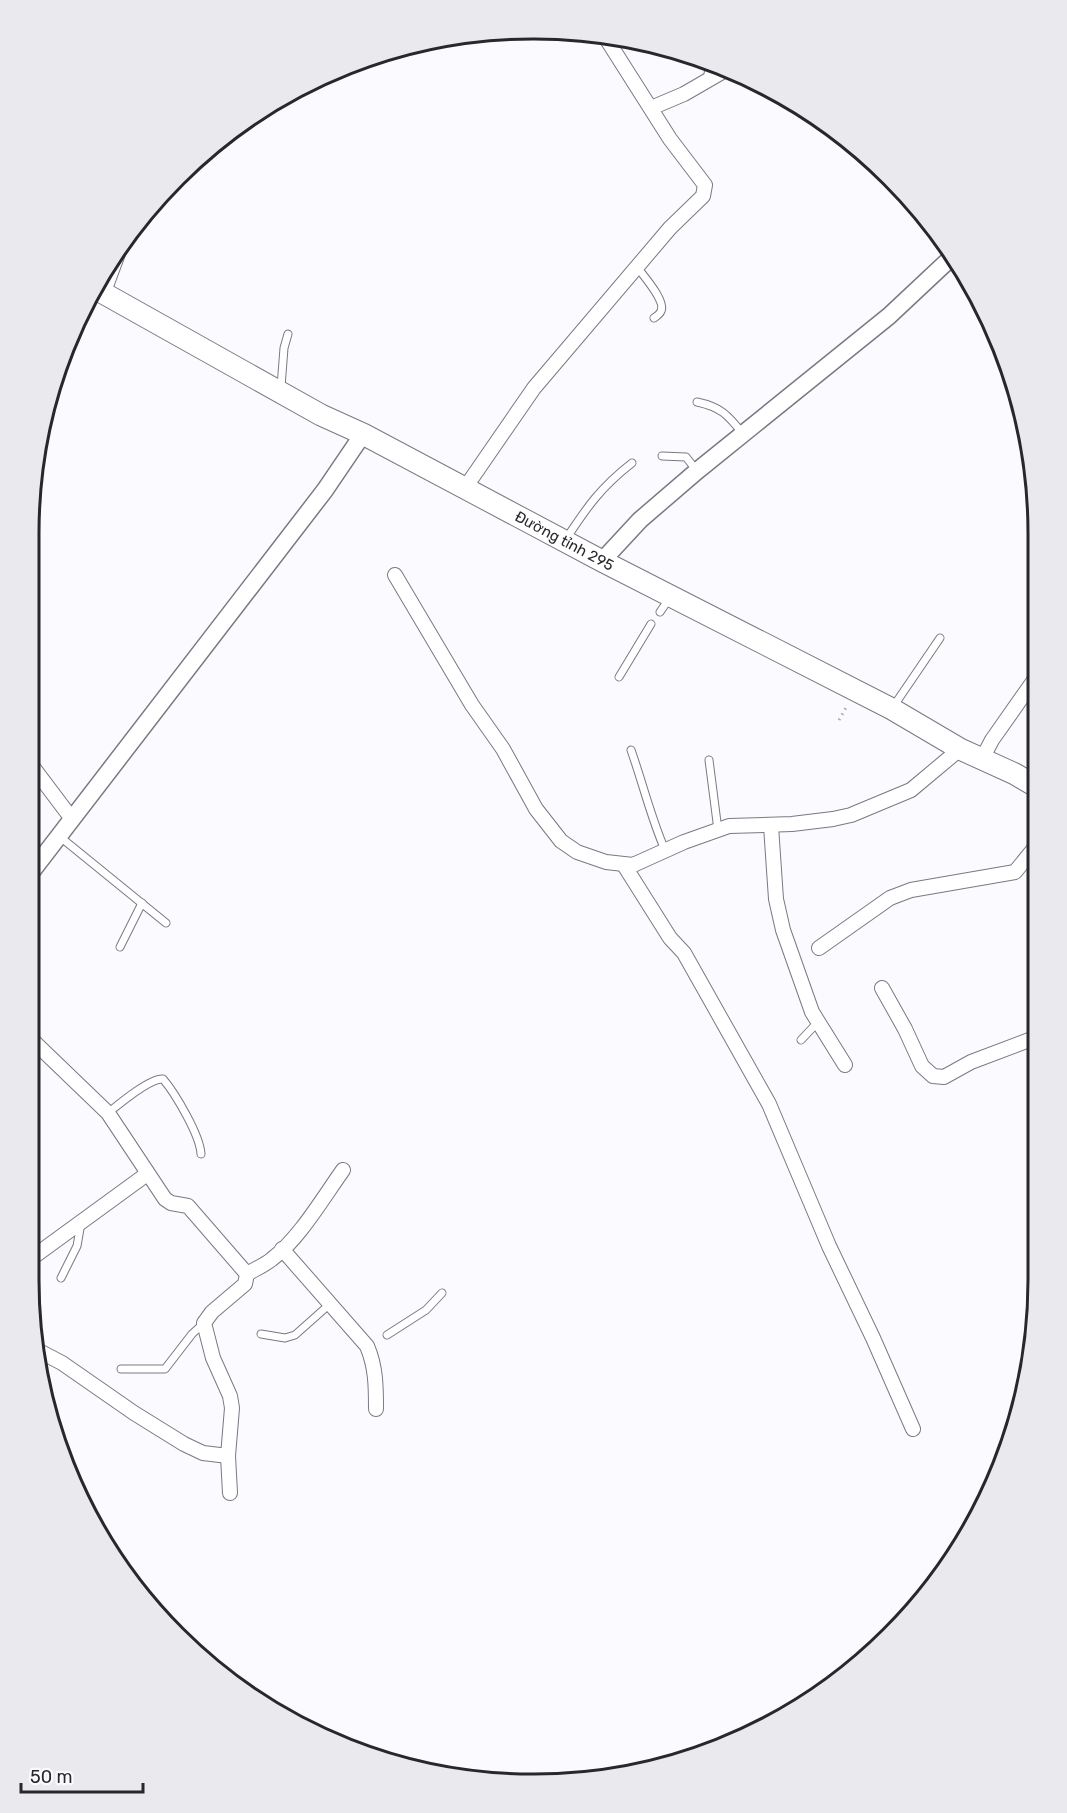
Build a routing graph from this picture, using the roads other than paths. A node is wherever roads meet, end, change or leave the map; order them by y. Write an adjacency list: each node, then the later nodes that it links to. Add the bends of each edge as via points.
1 (611, 45): 5 (street)
2 (709, 71): 4 (lane)
3 (717, 75): 4 (street)
4 (707, 81): 5 (street)
5 (651, 108): 7 (street, via 705,185 703,196)
6 (947, 262): 14 (street, via 889,316)
7 (637, 267): 9 (lane, via 662,307); 18 (street, via 534,388)
8 (102, 292): 11 (main road, Đường tỉnh 295)
9 (654, 318)
10 (288, 334): 11 (lane)
11 (281, 393): 13 (main road, Đường tỉnh 295)
12 (697, 402): 14 (lane, via 727,414)
13 (363, 434): 18 (main road, Đường tỉnh 295); 33 (street, via 325,490)
14 (743, 434): 17 (street)
15 (662, 456): 17 (lane, via 686,457)
16 (632, 463): 19 (lane, via 591,501)
17 (697, 471): 20 (street, via 640,520)
18 (465, 488): 19 (main road, Đường tỉnh 295)
19 (565, 541): 20 (main road, Đường tỉnh 295)
20 (602, 561): 26 (main road, Đường tỉnh 295, via 665,604)
21 (395, 575): 40 (street, via 536,809 561,841 577,852)
22 (651, 624): 24 (lane)
23 (940, 638): 26 (lane)
24 (620, 677)
25 (1028, 689): 29 (street)
26 (892, 709): 27 (main road, Đường tỉnh 295)
27 (960, 749): 29 (main road, Đường tỉnh 295); 34 (street, via 911,790 851,815)
28 (631, 750): 37 (lane, via 652,822)
29 (982, 759): 32 (main road, Đường tỉnh 295)
30 (709, 760): 35 (lane)
31 (39, 775): 33 (street)
32 (1028, 782)
33 (72, 819): 36 (street)
34 (771, 825): 35 (street); 46 (street, via 776,899 783,930)
35 (718, 830): 37 (street)
36 (59, 836): 39 (street); 41 (lane)
37 (665, 850): 40 (street, via 633,865)
38 (1028, 856): 44 (street, via 1015,872 911,890 890,898)
39 (39, 861)
40 (624, 865): 68 (street, via 670,938 684,953 769,1104)
41 (142, 903): 42 (lane); 43 (lane)
42 (166, 923)
43 (120, 947)
44 (819, 948)
45 (882, 988): 48 (street, via 922,1066 933,1076 944,1077)
46 (818, 1022): 47 (lane); 50 (street)
47 (801, 1040)
48 (1028, 1040)
49 (39, 1047): 51 (street)
50 (845, 1065)
51 (108, 1113): 52 (lane, via 163,1078); 54 (street)
52 (201, 1154)
53 (343, 1170): 56 (street)
54 (147, 1174): 55 (street); 58 (street, via 171,1203 188,1206)
55 (81, 1220): 57 (street); 59 (lane, via 77,1246)
56 (282, 1249): 58 (street); 61 (street)
57 (39, 1252)
58 (247, 1274): 62 (street, via 245,1284)
59 (61, 1278)
60 (442, 1293): 64 (lane, via 426,1310)
61 (331, 1304): 63 (lane, via 295,1335 285,1338); 67 (street, via 372,1343)
62 (204, 1323): 66 (lane, via 165,1369); 69 (street, via 213,1358 230,1396)
63 (261, 1334)
64 (387, 1335)
65 (45, 1354): 69 (street, via 184,1444 203,1453)
66 (121, 1370)
67 (376, 1409)
68 (913, 1429)
69 (228, 1456): 70 (street)
70 (230, 1493)

